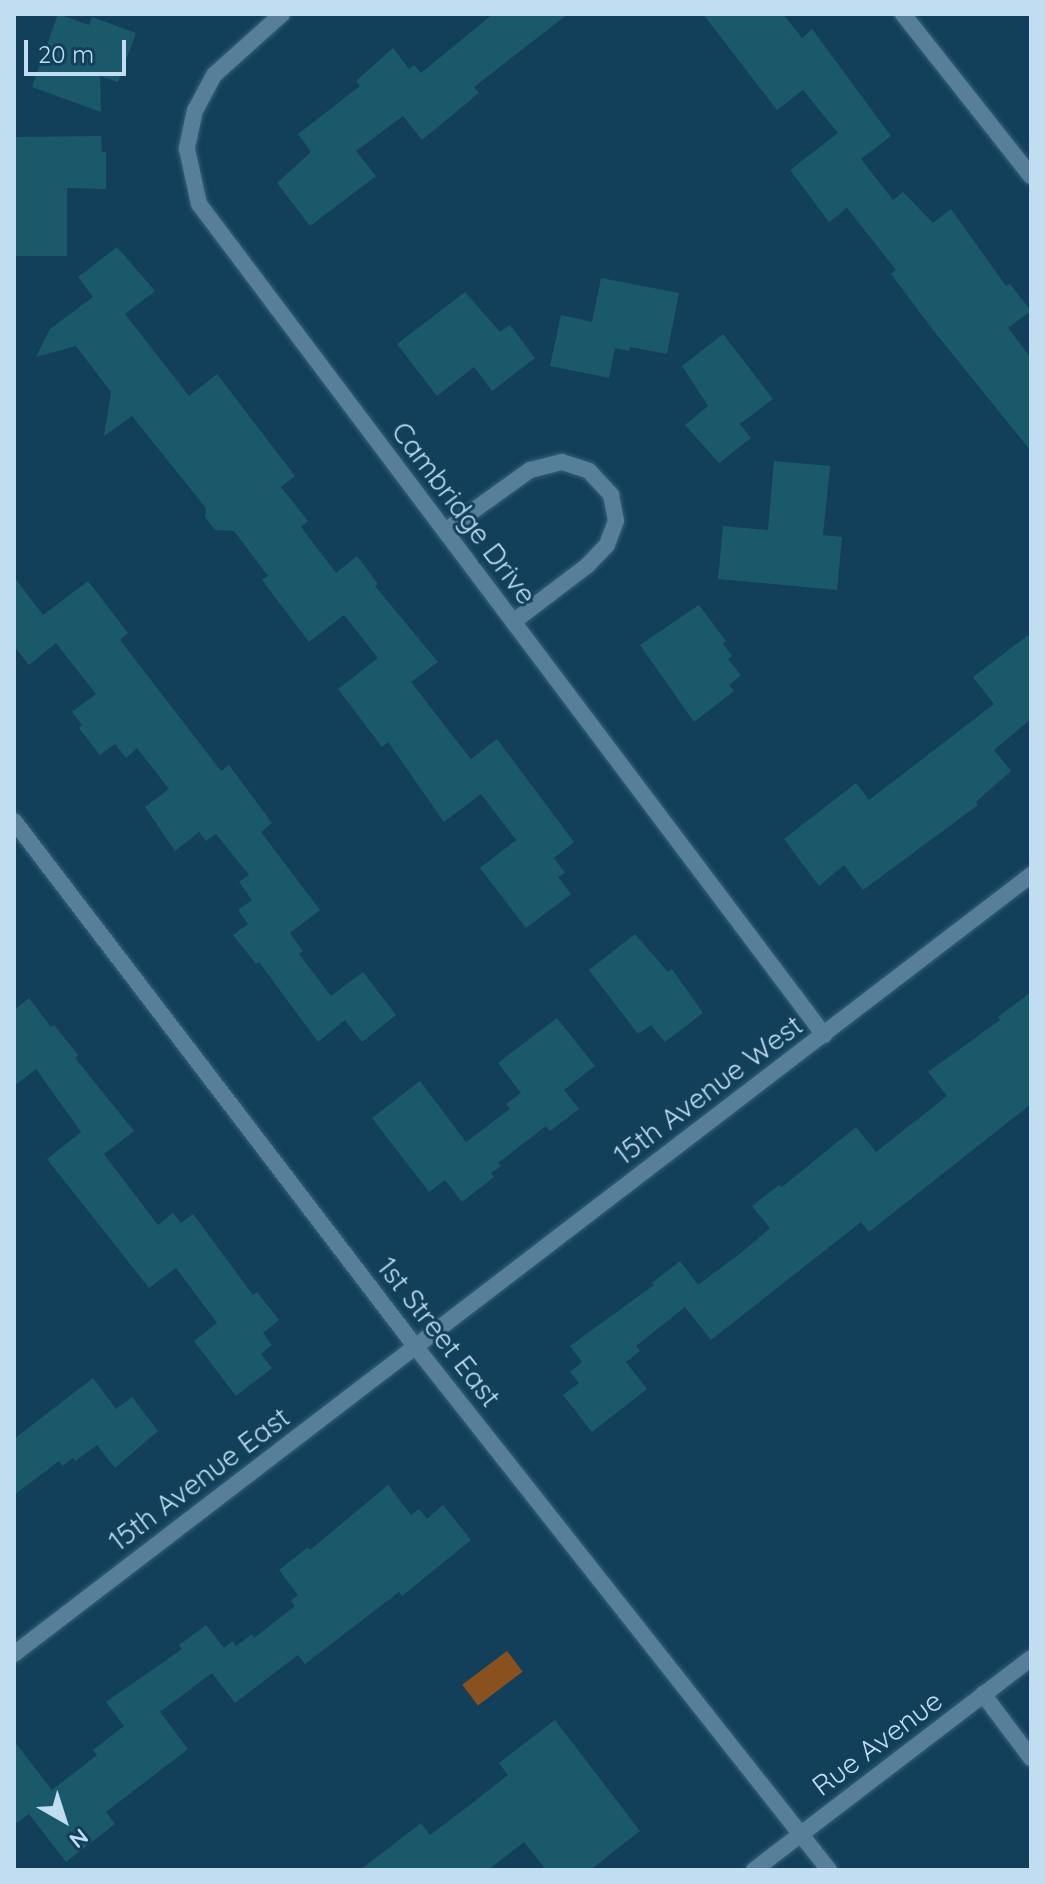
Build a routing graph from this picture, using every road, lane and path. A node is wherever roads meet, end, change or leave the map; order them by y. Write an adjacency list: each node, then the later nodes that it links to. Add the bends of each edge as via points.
1 (282, 14): 4 (street, Cambridge Drive, via 214,75 195,110 187,149 199,204)
2 (903, 14): 3 (street)
3 (1031, 176)
4 (445, 531): 5 (street, Cambridge Drive); 5 (street, via 530,470 562,462 589,471 611,495 616,521 607,545)
5 (513, 622): 8 (street, Cambridge Drive)
6 (14, 821): 9 (street, 1st Street East)
7 (1031, 875): 8 (street, 15th Avenue West)
8 (824, 1035): 9 (street, 15th Avenue West)
9 (415, 1346): 10 (street, 15th Avenue East); 14 (street, 1st Street East)
10 (14, 1654)
11 (1031, 1658): 12 (street, Rue Avenue)
12 (983, 1694): 13 (street); 14 (street, Rue Avenue)
13 (1031, 1758)
14 (801, 1834): 15 (street, Rue Avenue); 16 (street, 1st Street East)
15 (754, 1870)
16 (829, 1870)

